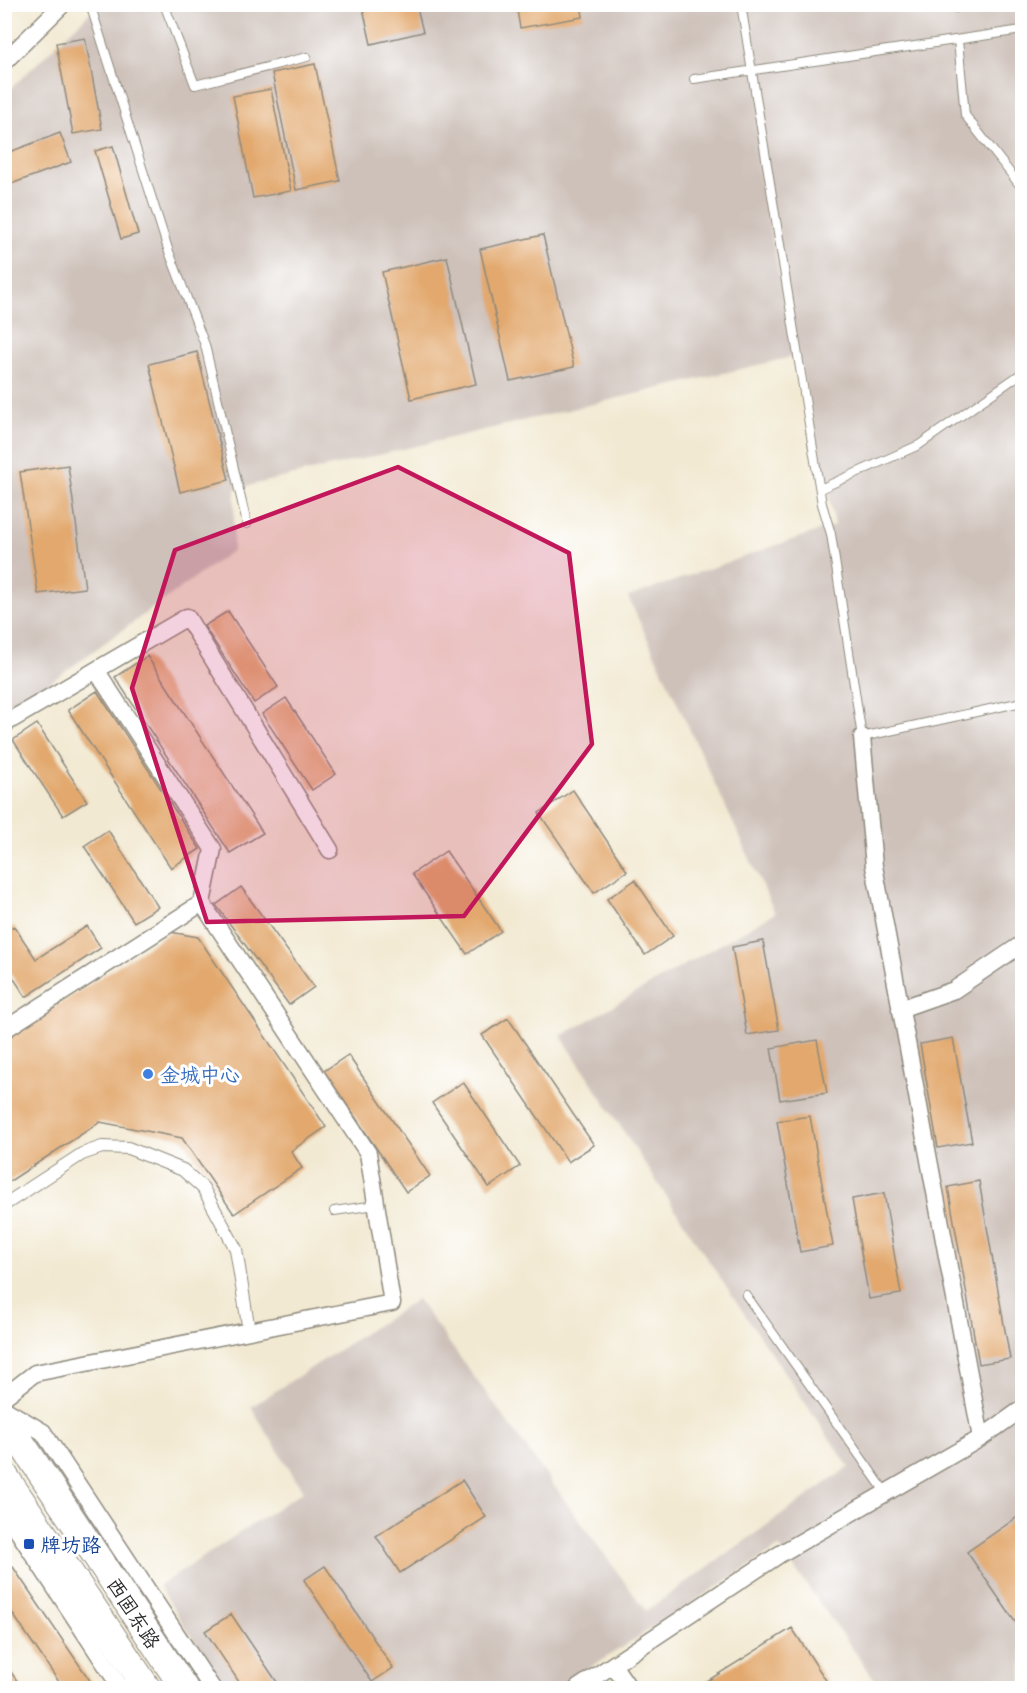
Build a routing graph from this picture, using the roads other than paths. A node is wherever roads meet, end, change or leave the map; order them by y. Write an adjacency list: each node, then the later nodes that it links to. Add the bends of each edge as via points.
1 (63, 4): 8 (street)
2 (90, 4): 14 (lane, via 168,249 205,345)
3 (164, 4): 7 (lane, via 195,86)
4 (741, 4): 9 (lane)
5 (1023, 30): 6 (lane)
6 (958, 40): 9 (lane); 11 (lane, via 965,115)
7 (307, 57)
8 (4, 62)
9 (752, 73): 10 (lane); 13 (lane)
10 (694, 80)
11 (1023, 188)
12 (1023, 373): 13 (lane, via 919,445)
13 (820, 489): 18 (lane, via 831,534)
14 (247, 524)
15 (96, 670): 17 (street); 19 (street, via 187,617); 20 (street, via 213,849)
16 (1023, 702): 18 (lane)
17 (4, 724)
18 (862, 737): 22 (street, via 874,866)
19 (330, 850)
20 (201, 903): 23 (street); 25 (street, via 368,1153)
21 (1023, 944): 22 (street, via 954,990)
22 (900, 1009): 33 (street)
23 (4, 1030)
24 (4, 1205): 28 (street, via 82,1154 102,1147 128,1148 183,1170 203,1188 236,1249)
25 (376, 1205): 26 (lane); 28 (street, via 393,1303)
26 (334, 1211)
27 (746, 1295): 35 (lane)
28 (249, 1331): 29 (street, via 35,1373)
29 (4, 1397)
30 (4, 1409): 41 (street, via 44,1432)
31 (1023, 1409): 33 (street)
32 (4, 1417): 40 (main road, 西固东路)
33 (981, 1438): 35 (street)
34 (4, 1475): 39 (main road, 西固东路)
35 (886, 1493): 37 (street, via 780,1554)
36 (4, 1510): 38 (street)
37 (613, 1665): 42 (street); 43 (street)
38 (121, 1689)
39 (147, 1689)
40 (184, 1689)
41 (212, 1689)
42 (578, 1689)
43 (629, 1689)

